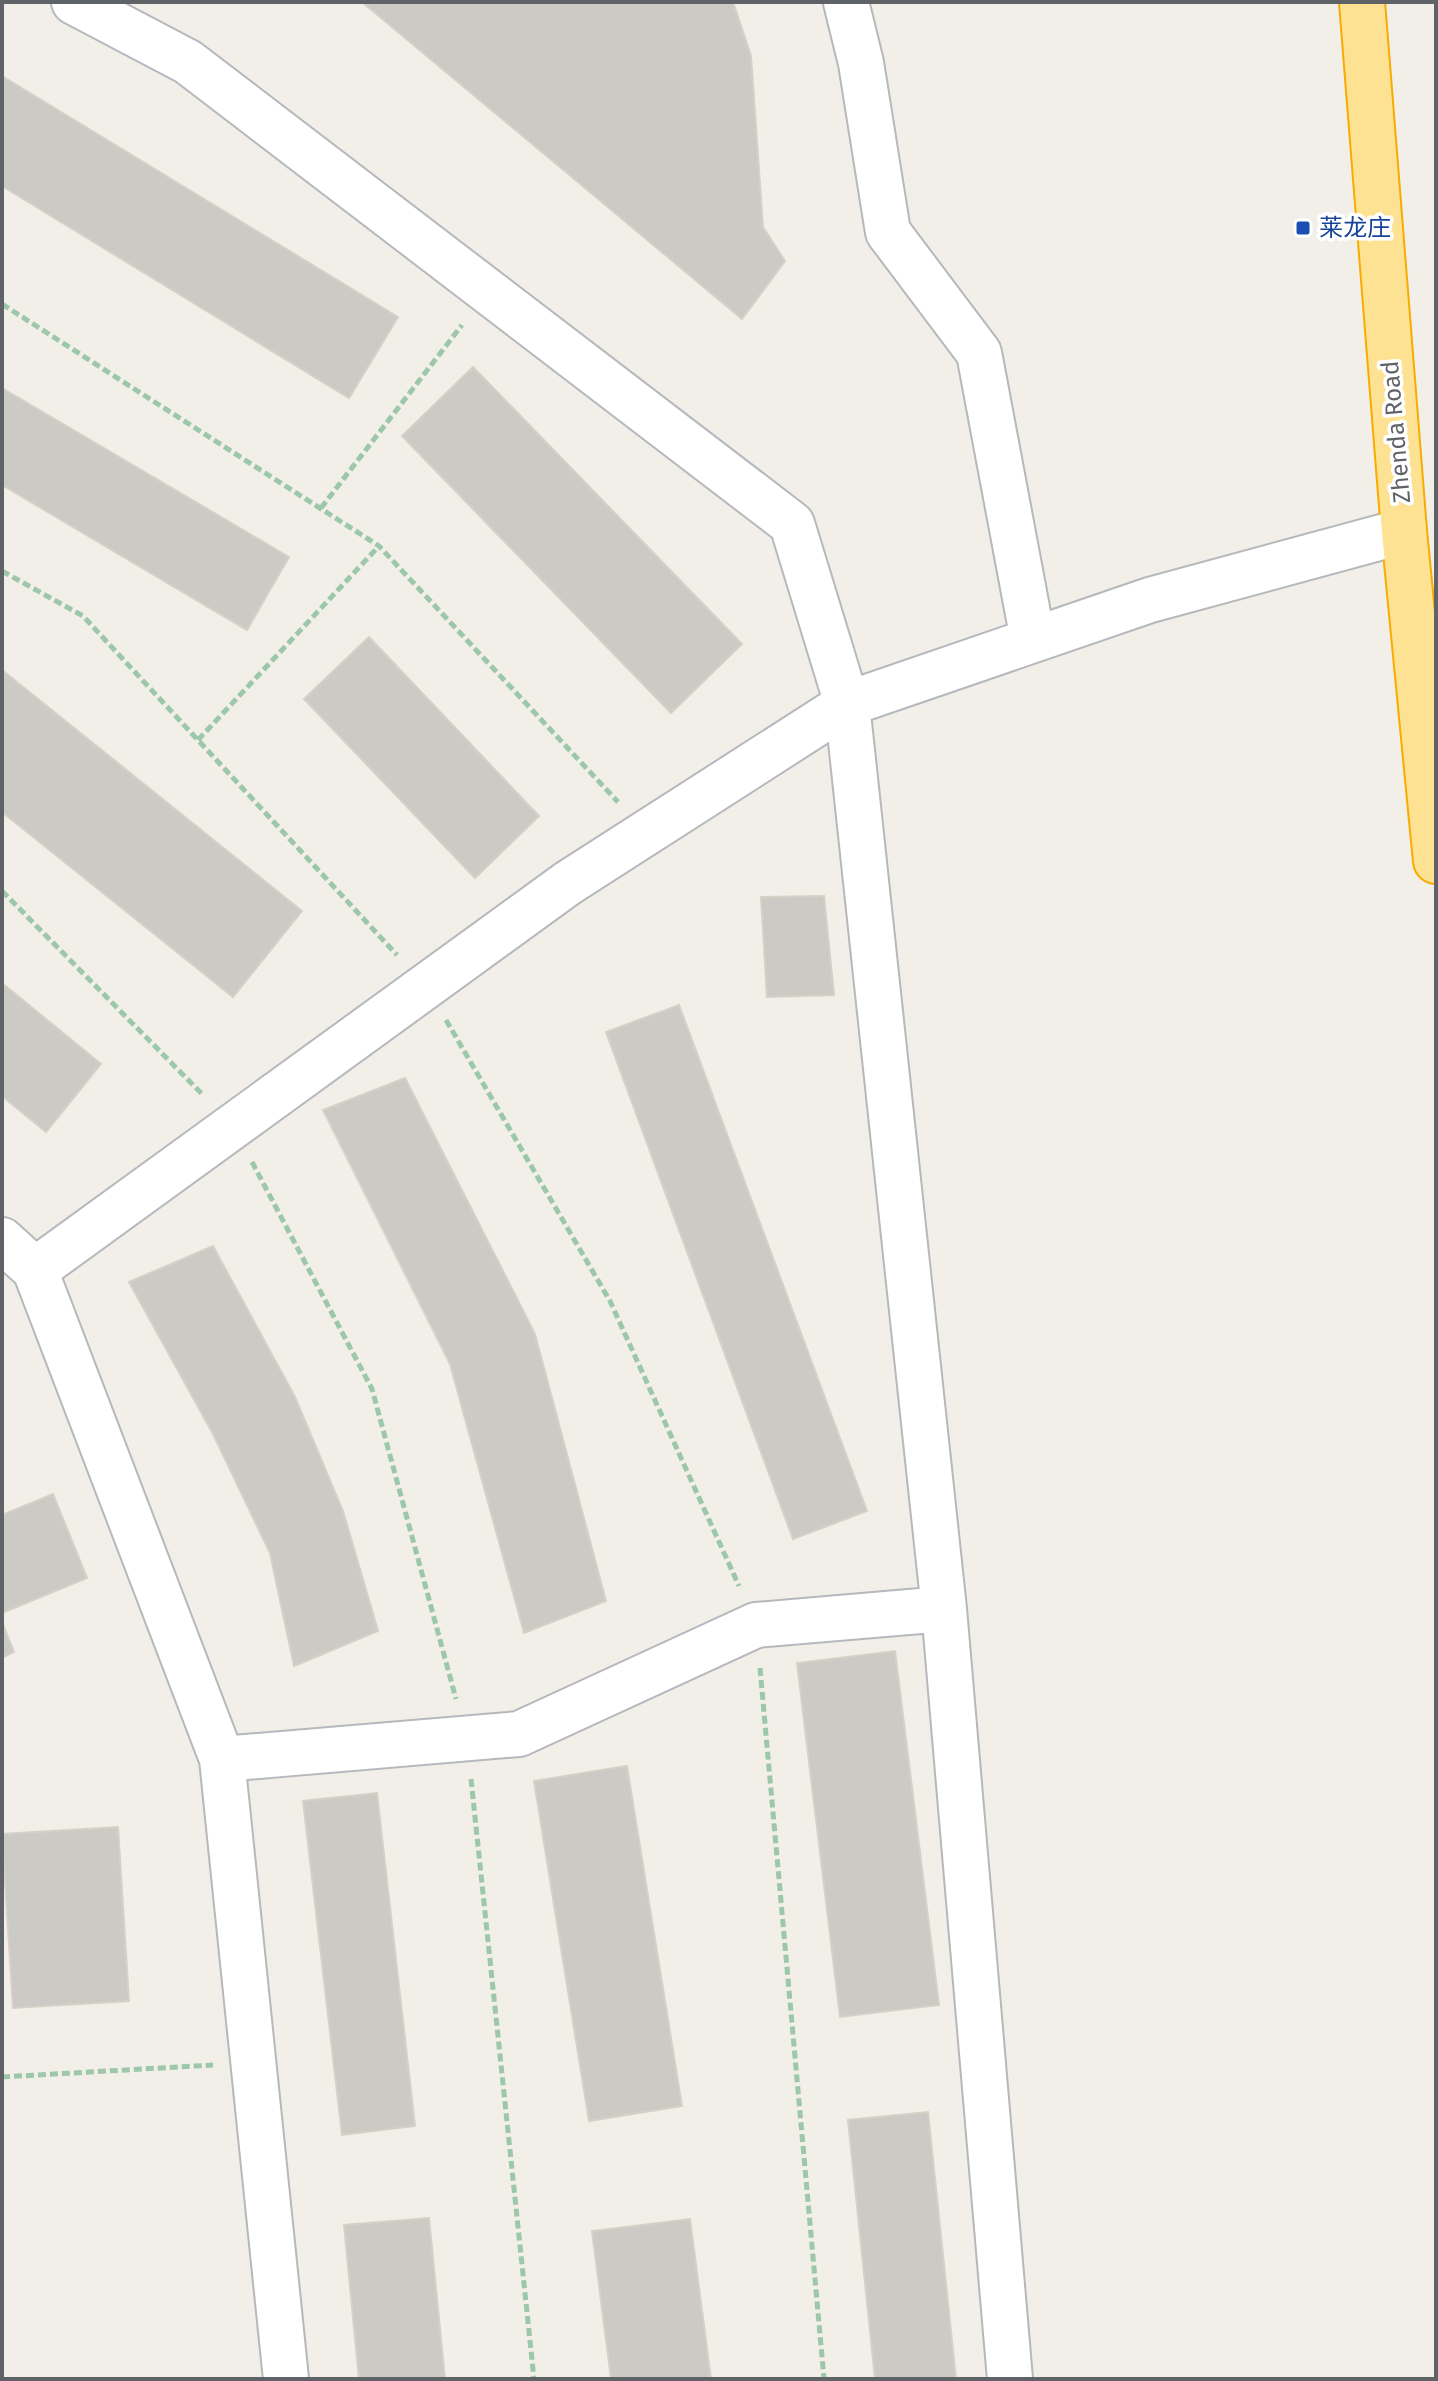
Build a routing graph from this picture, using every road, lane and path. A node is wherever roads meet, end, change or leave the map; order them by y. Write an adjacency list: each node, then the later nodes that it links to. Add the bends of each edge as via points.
1 (74, 2): 4 (street, via 188,62)
2 (846, 2): 10 (street, via 888,232 979,353)
3 (1362, 2): 7 (highway, Zhenda Road)
4 (487, 291): 6 (path); 11 (street, via 792,524)
5 (2, 304): 6 (path)
6 (321, 508): 8 (path)
7 (1404, 531): 10 (street, via 1150,600); 14 (highway, Zhenda Road)
8 (379, 546): 12 (path); 13 (path)
9 (2, 571): 12 (path, via 83,616)
10 (1033, 640): 11 (street)
11 (847, 704): 13 (street); 20 (street)
12 (198, 740): 16 (path)
13 (646, 832): 16 (street)
14 (1436, 861)
15 (2, 891): 17 (path)
16 (426, 986): 17 (street); 21 (path, via 610,1301)
17 (233, 1126): 19 (street); 22 (path, via 372,1389)
18 (2, 1240): 19 (street)
19 (35, 1270): 23 (street)
20 (944, 1609): 21 (street); 29 (street)
21 (756, 1625): 22 (street, via 519,1734); 28 (path)
22 (467, 1738): 23 (street); 27 (path)
23 (222, 1759): 24 (street)
24 (254, 2063): 25 (path); 26 (street)
25 (2, 2077)
26 (286, 2379)
27 (534, 2379)
28 (824, 2379)
29 (1010, 2379)

